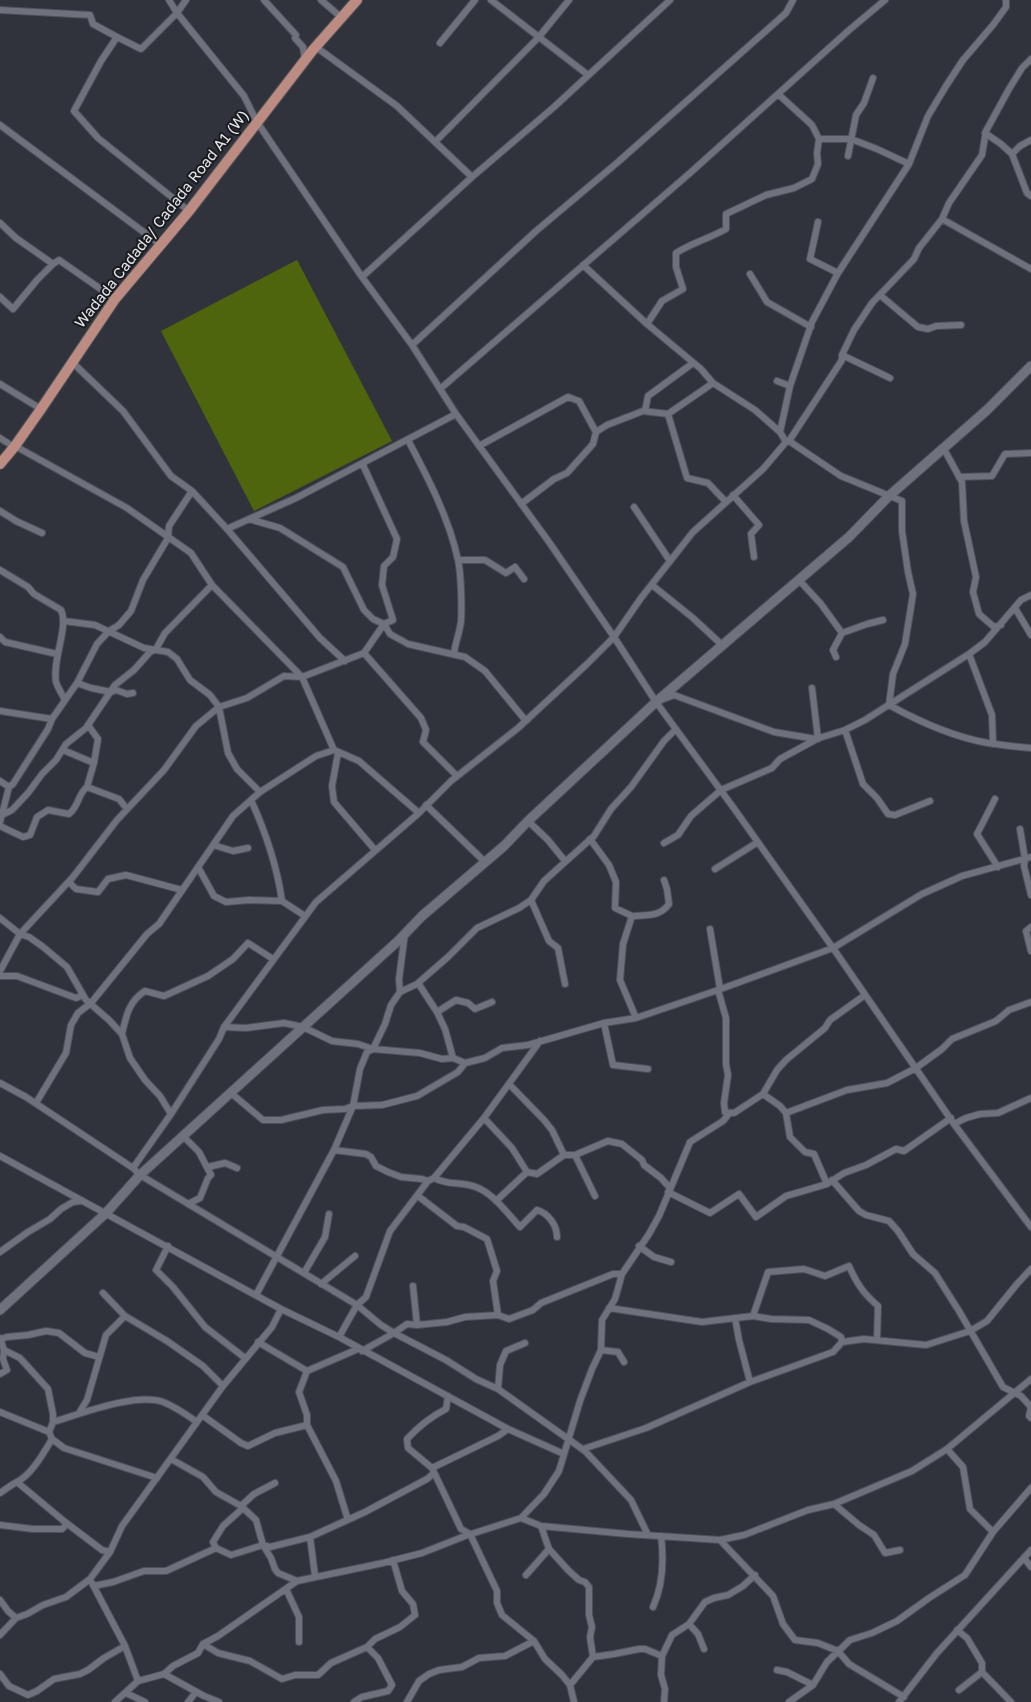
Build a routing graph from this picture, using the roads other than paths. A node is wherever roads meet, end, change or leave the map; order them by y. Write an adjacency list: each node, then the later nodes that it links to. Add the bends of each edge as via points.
1 (169, 0): 14 (street)
2 (186, 0): 14 (street)
3 (264, 0): 21 (street, via 296,35)
4 (322, 0): 15 (street)
5 (357, 0): 15 (main road, Wadada Cadada/ Cadada Road A1 (W))
6 (475, 0): 18 (street)
7 (490, 0): 17 (street)
8 (569, 0): 17 (street)
9 (670, 0): 22 (street)
10 (793, 0): 54 (street, via 786,13 536,231)
11 (885, 0): 24 (street)
12 (1006, 0): 34 (street, via 1006,7 962,60 928,116)
13 (0, 10): 16 (street, via 90,15 93,24)
14 (177, 13): 16 (street, via 140,49); 25 (street, via 244,96)
15 (342, 18): 19 (main road, Wadada Cadada/ Cadada Road A1 (W))
16 (117, 37): 37 (street, via 74,112 98,138)
17 (538, 38): 22 (street); 31 (street)
18 (440, 43)
19 (316, 47): 21 (main road, Wadada Cadada/ Cadada Road A1 (W)); 31 (street, via 397,106)
20 (1031, 59): 27 (street, via 1022,68)
21 (305, 60): 25 (main road, Wadada Cadada/ Cadada Road A1 (W))
22 (588, 75): 35 (street)
23 (873, 78): 29 (street, via 856,115)
24 (778, 94): 28 (street, via 812,125); 43 (street)
25 (257, 122): 37 (main road, Wadada Cadada/ Cadada Road A1 (W)); 47 (street)
26 (0, 125): 41 (street)
27 (986, 133): 32 (street); 38 (street, via 982,155)
28 (819, 139): 29 (street); 51 (street, via 818,164 812,179 726,214 726,229 676,253 676,267 683,289 662,302)
29 (851, 139): 33 (street); 34 (street)
30 (1031, 140): 32 (street)
31 (435, 142): 35 (street)
32 (1012, 154): 36 (street)
33 (848, 156)
34 (909, 164): 45 (street)
35 (472, 177): 47 (street)
36 (1031, 196)
37 (189, 211): 41 (main road, Wadada Cadada/ Cadada Road A1 (W))
38 (942, 219): 44 (street); 48 (street, via 914,259)
39 (818, 222): 45 (street, via 810,259)
40 (0, 223): 42 (street)
41 (161, 245): 50 (main road, Wadada Cadada/ Cadada Road A1 (W))
42 (53, 264): 49 (street, via 13,309); 50 (street, via 59,260)
43 (583, 265): 51 (street); 64 (street)
44 (1031, 269)
45 (838, 273): 53 (street)
46 (750, 274): 53 (street, via 767,302)
47 (362, 277): 54 (street)
48 (880, 295): 52 (street, via 918,327); 55 (street, via 854,330)
49 (0, 298)
50 (115, 299): 56 (main road, Wadada Cadada/ Cadada Road A1 (W))
51 (647, 324): 57 (street)
52 (961, 325)
53 (811, 327): 63 (street)
54 (412, 345): 64 (street)
55 (842, 355): 59 (street); 73 (street, via 842,360)
56 (72, 362): 65 (main road, Wadada Cadada/ Cadada Road A1 (W)); 81 (street, via 123,411 171,476)
57 (693, 363): 61 (street); 66 (street, via 648,396)
58 (1031, 366): 76 (street)
59 (890, 378)
60 (777, 381): 63 (street)
61 (713, 383): 68 (street); 70 (street, via 755,410)
62 (0, 384): 65 (street)
63 (790, 386): 70 (street)
64 (440, 389): 67 (street)
65 (41, 409): 74 (main road, Wadada Cadada/ Cadada Road A1 (W))
66 (645, 411): 68 (street); 69 (street)
67 (456, 414): 72 (street); 75 (street)
68 (668, 414): 84 (street, via 687,478 708,482)
69 (596, 432): 75 (street, via 578,401 568,397); 85 (street, via 593,444 567,473)
70 (780, 432): 73 (street)
71 (0, 438): 74 (street)
72 (408, 440): 79 (street); 93 (street, via 449,528)
73 (788, 441): 82 (street, via 763,470); 83 (street, via 841,476)
74 (15, 446): 78 (main road, Wadada Cadada/ Cadada Road A1 (W)); 91 (street, via 127,508)
75 (479, 446): 85 (street)
76 (944, 449): 80 (street); 83 (street)
77 (1031, 452): 80 (street, via 1005,454 992,476)
78 (0, 464)
79 (362, 465): 88 (street); 104 (street, via 397,539 393,557 384,566 382,585 393,620)
80 (959, 477): 105 (street, via 976,577 973,592 979,614 994,627)
81 (192, 491): 89 (street); 91 (street, via 169,526)
82 (733, 495): 84 (street); 92 (street, via 760,525 751,534)
83 (890, 496): 97 (street); 126 (street, via 902,501 902,531 913,594 905,644 893,674)
84 (726, 502): 94 (street, via 693,532)
85 (522, 504): 110 (street)
86 (634, 507): 94 (street)
87 (0, 511): 90 (street)
88 (249, 519): 89 (street); 104 (street, via 280,528 343,567 364,610)
89 (227, 529): 118 (street, via 320,638)
90 (42, 533)
91 (168, 538): 98 (street, via 191,553); 106 (street, via 143,580 131,610)
92 (754, 557)
93 (458, 560): 96 (street, via 485,560 506,573 515,567); 115 (street, via 461,622)
94 (670, 561): 99 (street)
95 (0, 570): 103 (street, via 59,608)
96 (524, 579)
97 (799, 580): 107 (street); 111 (street)
98 (212, 585): 112 (street, via 165,633); 119 (street)
99 (652, 585): 110 (street); 111 (street)
100 (1031, 596): 101 (street)
101 (1014, 608): 105 (street); 108 (street)
102 (883, 620): 107 (street)
103 (64, 621): 106 (street, via 96,625); 114 (street)
104 (384, 624): 113 (street); 115 (street, via 390,634 408,644)
105 (1001, 625): 116 (street)
106 (109, 631): 112 (street, via 144,648); 120 (street, via 97,644)
107 (842, 633): 117 (street, via 833,650)
108 (1031, 635)
109 (0, 637): 114 (street, via 5,642)
110 (614, 637): 125 (street); 130 (street)
111 (722, 645): 125 (street)
112 (156, 649): 122 (street); 127 (street, via 177,659 190,680 210,695)
113 (364, 653): 118 (street); 140 (street, via 421,718 426,730 423,742)
114 (56, 654): 124 (street, via 56,682)
115 (454, 654): 130 (street, via 465,657 485,671)
116 (969, 654): 126 (street); 135 (street, via 992,715)
117 (836, 657)
118 (345, 661): 119 (street)
119 (302, 677): 127 (street, via 284,676 248,698); 138 (street)
120 (77, 682): 122 (street); 124 (street)
121 (812, 688): 134 (street)
122 (111, 692): 123 (street); 131 (street)
123 (133, 693)
124 (65, 700): 129 (street)
125 (656, 702): 132 (street); 134 (street, via 674,695 774,732); 153 (street)
126 (889, 705): 133 (street); 135 (street, via 949,733)
127 (218, 707): 145 (street, via 228,753 237,769); 150 (street, via 196,726 164,770)
128 (0, 711): 129 (street)
129 (52, 719): 142 (street)
130 (526, 721): 140 (street)
131 (88, 725): 137 (street); 139 (street, via 98,739)
132 (676, 729): 144 (street); 156 (street)
133 (845, 730): 134 (street); 148 (street, via 863,784 888,814 895,815)
134 (817, 739): 144 (street, via 780,759 772,768)
135 (993, 744): 136 (street)
136 (1031, 748)
137 (62, 750): 139 (street); 152 (street, via 28,794)
138 (336, 751): 145 (street, via 316,756); 151 (street, via 359,760); 161 (street, via 332,786 334,802)
139 (94, 764): 143 (street)
140 (457, 776): 149 (street)
141 (0, 781): 142 (street)
142 (9, 787): 152 (street)
143 (87, 787): 150 (street, via 119,799); 154 (street, via 69,814 48,810 37,817 30,835 23,837)
144 (721, 790): 157 (street); 158 (street, via 691,816 678,835)
145 (260, 792): 147 (street)
146 (995, 799): 166 (street, via 977,834)
147 (251, 800): 159 (street, via 233,816); 173 (street, via 265,831)
148 (930, 801)
149 (426, 805): 151 (street); 164 (street)
150 (127, 809): 169 (street)
151 (419, 813): 161 (street)
152 (1, 818)
153 (528, 822): 163 (street); 164 (street)
154 (0, 826)
155 (1020, 829): 162 (street)
156 (590, 839): 163 (street); 175 (street, via 609,865 616,882 615,908)
157 (758, 842): 167 (street); 181 (street)
158 (664, 843)
159 (213, 845): 160 (street, via 233,851); 165 (street)
160 (248, 848)
161 (375, 850): 174 (street, via 316,902)
162 (1028, 858): 166 (street); 171 (street, via 1024,866)
163 (565, 861): 172 (street)
164 (486, 862): 179 (street)
165 (198, 867): 170 (street); 173 (street, via 214,896 226,902)
166 (998, 867): 181 (street, via 962,876 922,894)
167 (715, 869)
168 (664, 880): 175 (street, via 669,904 664,911)
169 (69, 882): 170 (street, via 76,889 98,892 108,879 126,875); 180 (street)
170 (182, 890): 194 (street, via 159,924 147,934)
171 (1031, 895)
172 (531, 900): 186 (street, via 477,928); 187 (street, via 549,941 558,948)
173 (282, 901): 174 (street)
174 (305, 916): 183 (street)
175 (632, 916): 196 (street, via 623,944 620,980)
176 (0, 918): 180 (street)
177 (1031, 927): 182 (street, via 1026,932)
178 (710, 929): 188 (street)
179 (405, 933): 189 (street); 199 (street)
180 (20, 934): 184 (street); 190 (street, via 42,946 67,967)
181 (833, 948): 188 (street); 191 (street)
182 (1031, 951)
183 (273, 959): 198 (street); 200 (street, via 248,944 208,976 164,996 145,991 136,997 127,1012)
184 (0, 971)
185 (0, 976): 190 (street, via 17,976 76,998)
186 (418, 983): 189 (street); 195 (street)
187 (566, 984)
188 (719, 990): 196 (street); 214 (street, via 727,1031)
189 (400, 992): 202 (street, via 391,1005)
190 (83, 995): 194 (street)
191 (865, 995): 205 (street); 210 (street, via 830,1020 825,1028 786,1060)
192 (492, 1002): 195 (street, via 475,1009 456,1000)
193 (1031, 1002): 205 (street, via 952,1040)
194 (91, 1003): 200 (street); 212 (street, via 78,1013 71,1025 66,1053)
195 (437, 1012): 203 (street)
196 (636, 1018): 197 (street)
197 (604, 1023): 201 (street); 206 (street, via 613,1065)
198 (224, 1027): 199 (street, via 284,1023); 216 (street)
199 (303, 1027): 202 (street, via 332,1041); 209 (street)
200 (122, 1034): 216 (street, via 130,1058)
201 (540, 1040): 204 (street, via 502,1048 486,1058); 208 (street)
202 (373, 1049): 203 (street); 213 (street, via 367,1052 360,1068)
203 (453, 1058): 204 (street)
204 (465, 1063): 213 (street, via 458,1072 417,1096 382,1105)
205 (916, 1068): 215 (street, via 888,1083 847,1090); 218 (street)
206 (648, 1069)
207 (0, 1083): 212 (street)
208 (509, 1084): 217 (street); 221 (street, via 552,1130)
209 (231, 1093): 213 (street, via 263,1120 282,1120); 219 (street)
210 (763, 1094): 214 (street, via 734,1113); 215 (street)
211 (1031, 1098): 218 (street, via 998,1113)
212 (36, 1104): 226 (street)
213 (353, 1106): 220 (street)
214 (725, 1112): 230 (street, via 728,1115 723,1121 690,1142)
215 (786, 1113): 229 (street, via 790,1137 805,1152 814,1154)
216 (171, 1114): 226 (street)
217 (484, 1118): 227 (street, via 512,1148); 228 (street)
218 (952, 1121): 229 (street, via 904,1151 896,1149); 238 (street)
219 (183, 1136): 224 (street); 226 (street)
220 (334, 1150): 228 (street, via 366,1154 376,1166 401,1177); 243 (street)
221 (564, 1155): 222 (street); 227 (street, via 537,1174)
222 (575, 1155): 230 (street, via 608,1141 622,1144 661,1178); 232 (street)
223 (0, 1156): 233 (street)
224 (208, 1167): 225 (street, via 225,1163); 235 (street, via 211,1175 200,1198)
225 (237, 1168)
226 (137, 1172): 235 (street); 236 (street)
227 (527, 1172): 234 (street)
228 (431, 1180): 231 (street); 234 (street, via 482,1189)
229 (830, 1182): 230 (street, via 786,1196 756,1216 739,1194 710,1212); 262 (street, via 859,1211 889,1221 913,1254 935,1273)
230 (669, 1190): 241 (street, via 659,1216)
231 (418, 1196): 253 (street, via 390,1231 366,1296); 257 (street, via 458,1226 487,1239 497,1271 494,1282)
232 (595, 1196)
233 (81, 1201): 236 (street); 242 (street, via 61,1209)
234 (496, 1201): 239 (street, via 520,1227 537,1210 543,1212 552,1221)
235 (188, 1204): 243 (street)
236 (106, 1213): 240 (street); 256 (street)
237 (328, 1214): 247 (street, via 325,1236)
238 (1031, 1227)
239 (557, 1237)
240 (168, 1246): 252 (street); 274 (street, via 156,1270 205,1327)
241 (639, 1246): 245 (street, via 654,1257); 248 (street)
242 (0, 1252)
243 (276, 1256): 247 (street); 252 (street)
244 (355, 1256): 249 (street)
245 (671, 1262)
246 (1031, 1269): 262 (street, via 987,1321)
247 (304, 1273): 249 (street)
248 (622, 1274): 254 (street); 257 (street, via 613,1274 508,1319)
249 (321, 1284): 253 (street)
250 (413, 1286): 261 (street)
251 (102, 1293): 258 (street)
252 (256, 1295): 255 (street)
253 (357, 1305): 263 (street); 264 (street)
254 (609, 1308): 260 (street, via 702,1322); 272 (street, via 602,1320)
255 (281, 1309): 264 (street); 267 (street, via 272,1327)
256 (0, 1310)
257 (498, 1315): 261 (street)
258 (125, 1316): 273 (street, via 106,1335); 280 (street, via 202,1366)
259 (753, 1316): 260 (street); 266 (street, via 768,1272 804,1269 825,1276 849,1266 864,1295 878,1306); 268 (street, via 808,1320 828,1329)
260 (735, 1318): 279 (street)
261 (417, 1325): 263 (street, via 407,1324)
262 (970, 1331): 266 (street, via 926,1345); 282 (street, via 1003,1387)
263 (394, 1333): 271 (street); 281 (street)
264 (339, 1337): 271 (street)
265 (1, 1338): 270 (street); 273 (street, via 46,1331 59,1333 85,1353)
266 (877, 1340): 268 (street)
267 (258, 1342): 274 (street); 276 (street)
268 (842, 1342): 279 (street, via 833,1352)
269 (525, 1343): 281 (street, via 506,1351 500,1366)
270 (4, 1350): 277 (street, via 7,1370); 288 (street, via 20,1358 48,1389)
271 (360, 1350): 276 (street); 283 (street)
272 (601, 1350): 275 (street, via 618,1352); 294 (street)
273 (98, 1357): 285 (street, via 87,1400)
274 (245, 1358): 280 (street)
275 (624, 1362)
276 (306, 1371): 290 (street, via 299,1392)
277 (0, 1374)
278 (1031, 1379): 282 (street)
279 (750, 1382): 295 (street, via 646,1428)
280 (223, 1386): 286 (street)
281 (498, 1390): 294 (street)
282 (1014, 1393): 287 (street, via 1031,1407 1028,1416); 296 (street)
283 (448, 1396): 291 (street); 299 (street, via 446,1409 418,1426 407,1439 408,1448)
284 (0, 1412): 292 (street)
285 (80, 1413): 288 (street); 289 (street, via 148,1399 163,1402)
286 (202, 1415): 289 (street); 290 (street, via 248,1446 275,1433)
287 (1031, 1418)
288 (53, 1422): 292 (street)
289 (197, 1422): 298 (street)
290 (308, 1425): 308 (street, via 336,1481)
291 (508, 1429): 297 (street); 299 (street)
292 (49, 1432): 293 (street)
293 (52, 1439): 300 (street, via 64,1448); 301 (street, via 33,1468)
294 (568, 1439): 295 (street); 297 (street)
295 (582, 1449): 314 (street, via 631,1500)
296 (947, 1449): 305 (street, via 912,1471); 312 (street, via 962,1467 970,1509)
297 (564, 1454): 307 (street, via 559,1471 547,1489)
298 (171, 1459): 300 (street); 306 (street, via 203,1477 216,1492)
299 (433, 1471): 308 (street, via 427,1479); 313 (street, via 461,1529)
300 (157, 1478): 323 (street, via 122,1526)
301 (17, 1482): 304 (street); 309 (street)
302 (276, 1483): 306 (street, via 254,1494)
303 (1031, 1488): 312 (street)
304 (0, 1493)
305 (834, 1504): 317 (street); 321 (street, via 874,1535 885,1553)
306 (242, 1507): 318 (street, via 256,1520); 319 (street, via 223,1526 213,1542)
307 (521, 1518): 311 (street); 313 (street)
308 (348, 1520): 316 (street)
309 (67, 1524): 310 (street, via 62,1530); 323 (street, via 102,1550)
310 (0, 1525)
311 (541, 1526): 314 (street); 320 (street)
312 (993, 1532): 346 (street, via 965,1575 897,1621 850,1640)
313 (470, 1534): 325 (street, via 422,1553); 340 (street, via 497,1591 502,1615)
314 (648, 1535): 315 (street)
315 (661, 1536): 317 (street); 335 (street, via 661,1578)
316 (310, 1537): 318 (street, via 270,1548); 328 (street)
317 (720, 1540): 329 (street)
318 (263, 1545): 319 (street, via 231,1555); 331 (street, via 278,1573)
319 (216, 1548): 332 (street, via 166,1571 144,1571)
320 (549, 1549): 327 (street); 348 (street, via 589,1588)
321 (900, 1550)
322 (1031, 1550): 324 (street)
323 (110, 1552): 330 (street)
324 (1024, 1558): 326 (street); 338 (street)
325 (393, 1560): 328 (street); 344 (street, via 402,1591 413,1604 415,1615 400,1627 374,1639)
326 (1031, 1566)
327 (526, 1575)
328 (315, 1576): 331 (street)
329 (755, 1576): 337 (street, via 728,1595 705,1602); 346 (street, via 774,1596 783,1624 795,1640 818,1643)
330 (90, 1579): 332 (street); 336 (street, via 66,1597)
331 (297, 1581): 333 (street)
332 (94, 1586): 343 (street)
333 (286, 1589): 341 (street, via 299,1617); 342 (street)
334 (0, 1600): 336 (street)
335 (653, 1607)
336 (16, 1618): 339 (street)
337 (689, 1624): 345 (street, via 698,1634); 347 (street, via 672,1636)
338 (958, 1630): 350 (street, via 967,1638 982,1663); 359 (street, via 909,1687)
339 (0, 1635)
340 (534, 1641): 354 (street, via 545,1659); 365 (street, via 505,1656 480,1658 462,1667 429,1674 419,1681)
341 (299, 1642)
342 (203, 1644): 344 (street, via 218,1653 250,1661 282,1679 295,1675 318,1675 331,1663); 352 (street, via 198,1653)
343 (124, 1646): 351 (street, via 88,1670 54,1679 28,1695 9,1686); 353 (street)
344 (367, 1647): 364 (street, via 378,1658 392,1686 388,1691)
345 (704, 1649)
346 (838, 1651): 355 (street); 359 (street, via 849,1664)
347 (662, 1656): 348 (street, via 639,1649); 367 (street)
348 (593, 1657): 354 (street)
349 (777, 1670): 355 (street)
350 (982, 1672): 356 (street); 369 (street)
351 (0, 1674)
352 (164, 1674): 353 (street); 357 (street)
353 (138, 1681): 358 (street)
354 (570, 1685): 366 (street)
355 (812, 1685): 368 (street)
356 (959, 1690)
357 (196, 1692): 362 (street); 363 (street)
358 (123, 1697): 360 (street); 361 (street)
359 (902, 1700)
360 (115, 1702)
361 (145, 1702)
362 (188, 1702)
363 (219, 1702)
364 (354, 1702)
365 (407, 1702)
366 (574, 1702)
367 (664, 1702)
368 (789, 1702)
369 (1011, 1702)

